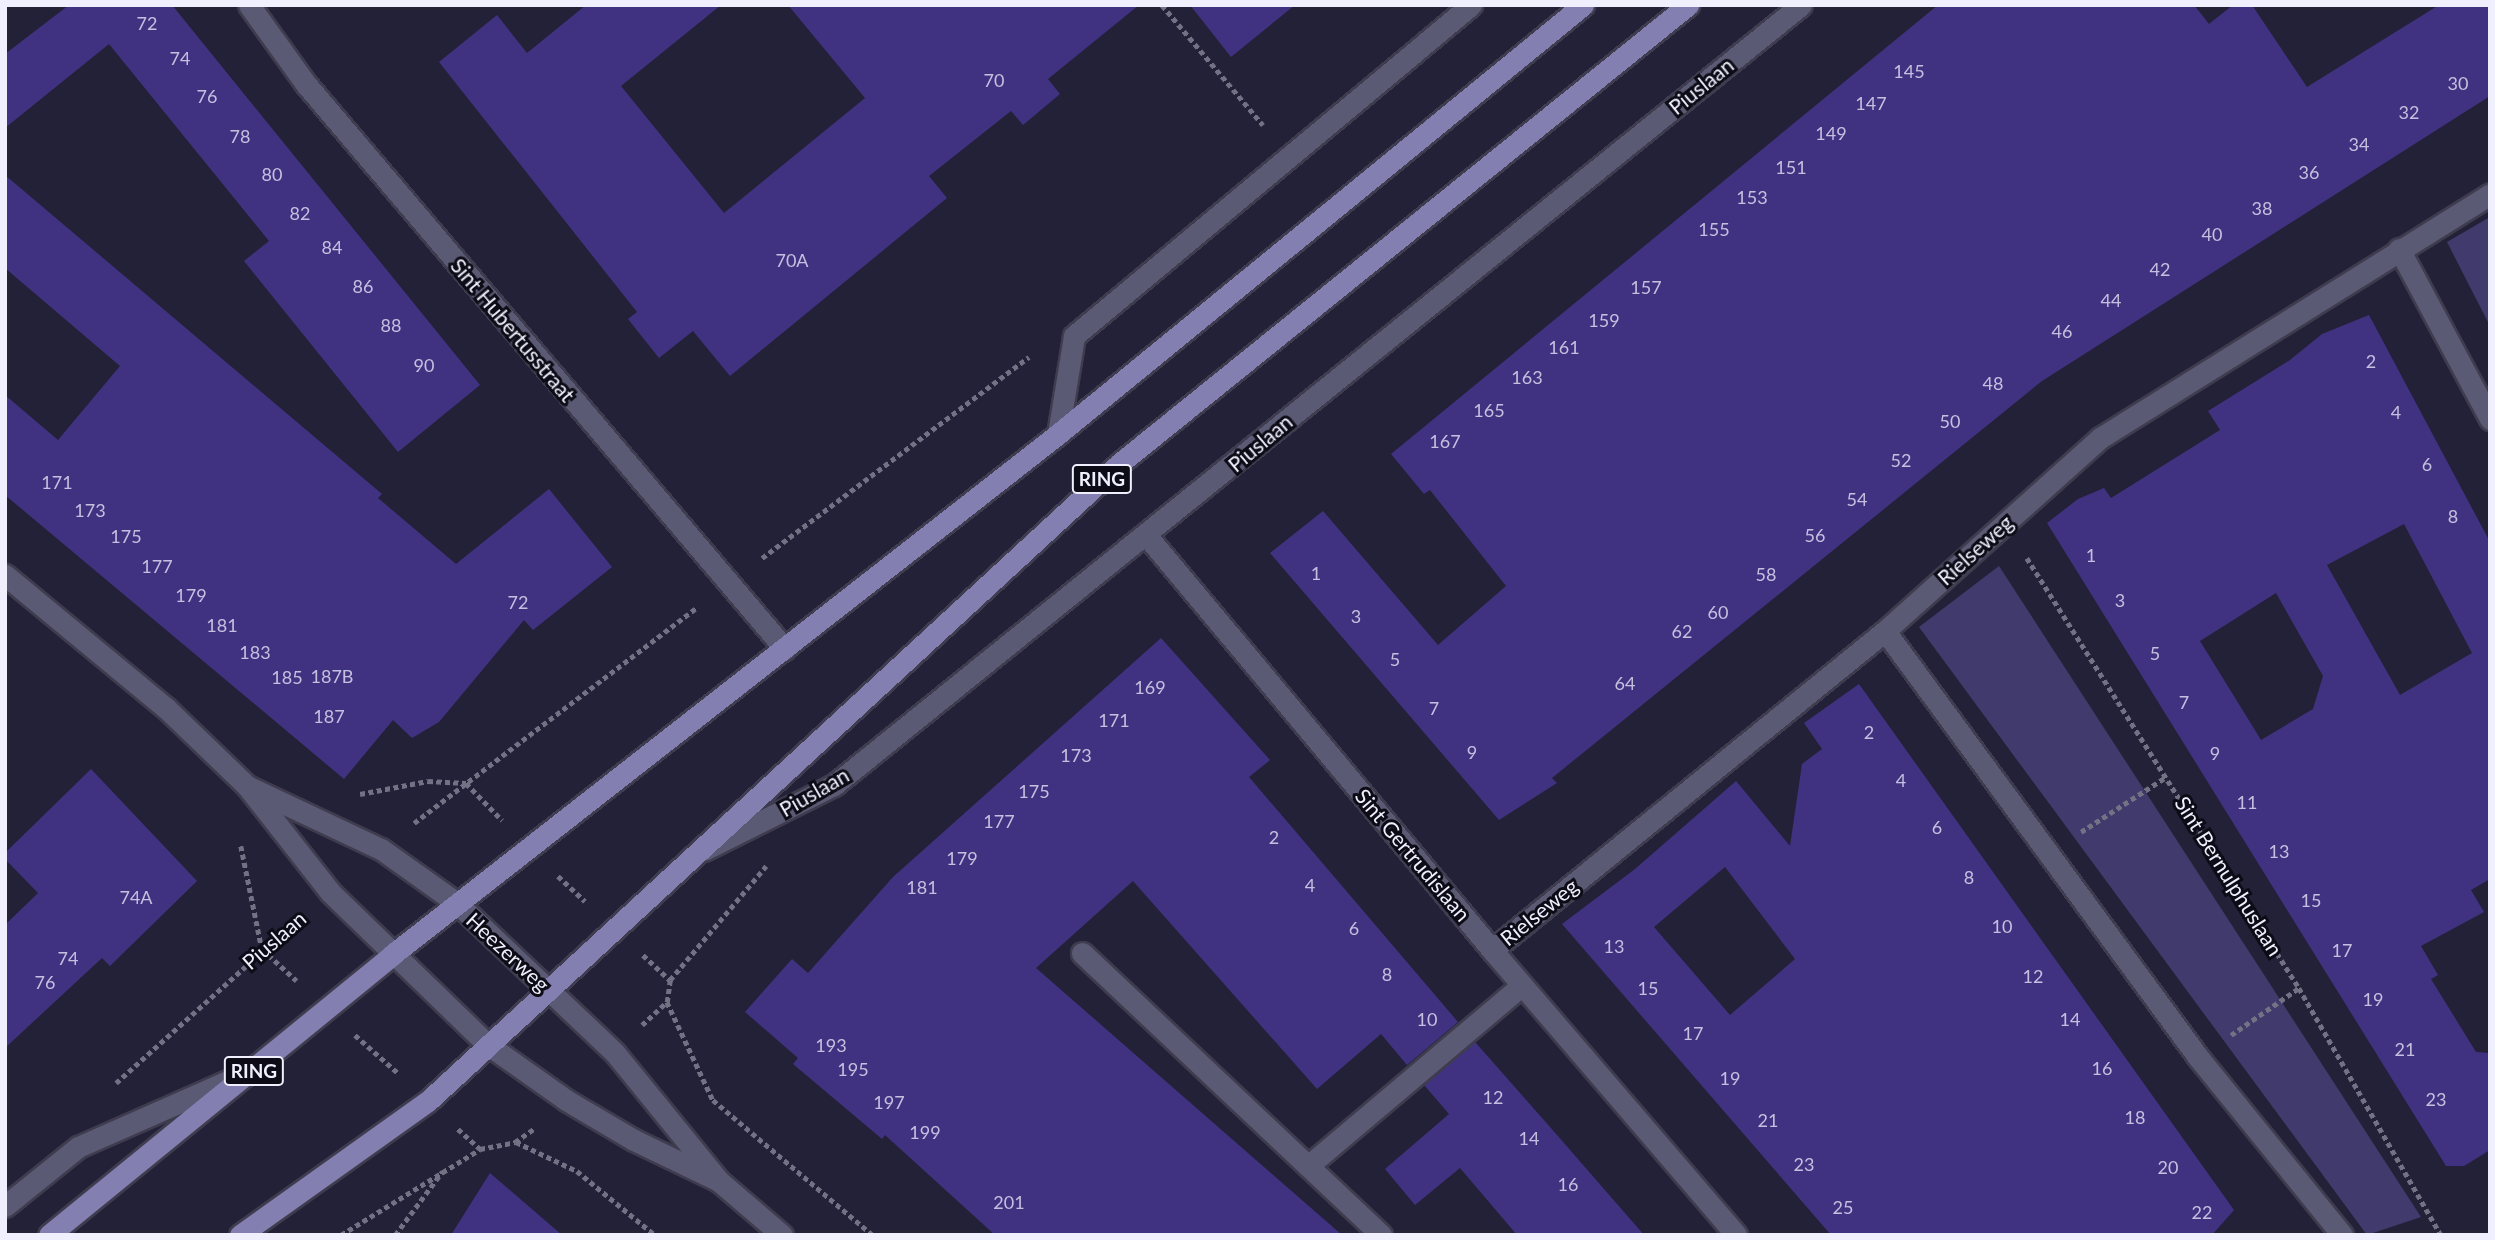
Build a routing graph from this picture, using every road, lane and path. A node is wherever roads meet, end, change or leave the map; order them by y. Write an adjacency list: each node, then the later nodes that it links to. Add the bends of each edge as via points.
1 (249, 5): 16 (street, Sint Hubertusstraat, via 305,83)
2 (1162, 5): 7 (path)
3 (1471, 5): 7 (street)
4 (1583, 5): 12 (main road, RING)
5 (1688, 5): 22 (main road, Piuslaan / RING, via 1120,463)
6 (1801, 5): 14 (street, Piuslaan)
7 (1289, 156): 10 (street)
8 (2490, 194): 9 (street, Rielseweg)
9 (2399, 249): 11 (street); 13 (street, Rielseweg, via 2100,438)
10 (1074, 336): 12 (street); 16 (path, via 1022,361)
11 (2490, 419)
12 (1058, 434): 18 (main road, RING)
13 (2005, 523): 17 (street, Rielseweg); 19 (path, Sint Bernulphuslaan)
14 (1147, 536): 22 (street, Piuslaan, via 834,785); 26 (street, Sint Gertrudislaan)
15 (5, 575): 20 (street, Heezerweg, via 166,708)
16 (727, 584): 18 (street, Sint Hubertusstraat); 21 (path)
17 (1885, 631): 23 (street); 26 (street, Rielseweg)
18 (785, 649): 25 (main road, RING)
19 (2166, 777): 23 (path); 30 (path, Sint Bernulphuslaan)
20 (247, 786): 21 (street, Heezerweg); 24 (street, Heezerweg)
21 (381, 849): 25 (street, Heezerweg)
22 (700, 852): 31 (main road, Piuslaan / RING)
23 (2048, 853): 34 (street)
24 (330, 892): 28 (street, Heezerweg); 37 (path, Piuslaan, via 97,1101)
25 (458, 904): 28 (main road, RING); 31 (street, Heezerweg)
26 (1492, 950): 29 (street, Sint Gertrudislaan)
27 (1082, 953): 38 (street)
28 (393, 954): 33 (street, Heezerweg); 35 (main road, RING)
29 (1522, 985): 38 (street); 49 (street, Sint Gertrudislaan)
30 (2299, 988): 34 (path); 51 (path, Sint Bernulphuslaan)
31 (547, 989): 33 (main road, Piuslaan / RING); 40 (street, Heezerweg, via 615,1053)
32 (667, 1002): 47 (path, via 713,1100)
33 (488, 1044): 40 (street, Heezerweg, via 611,1127); 43 (main road, Piuslaan / RING, via 428,1101)
34 (2198, 1057): 50 (street)
35 (255, 1069): 37 (street); 42 (main road, RING)
36 (515, 1142): 45 (path, via 577,1171)
37 (78, 1147): 41 (street)
38 (1308, 1166): 48 (street)
39 (445, 1169): 44 (path)
40 (719, 1181): 46 (street, Heezerweg)
41 (5, 1206)
42 (49, 1235)
43 (240, 1235)
44 (396, 1235)
45 (656, 1235)
46 (782, 1235)
47 (873, 1235)
48 (1381, 1235)
49 (1736, 1235)
50 (2342, 1235)
51 (2441, 1235)

